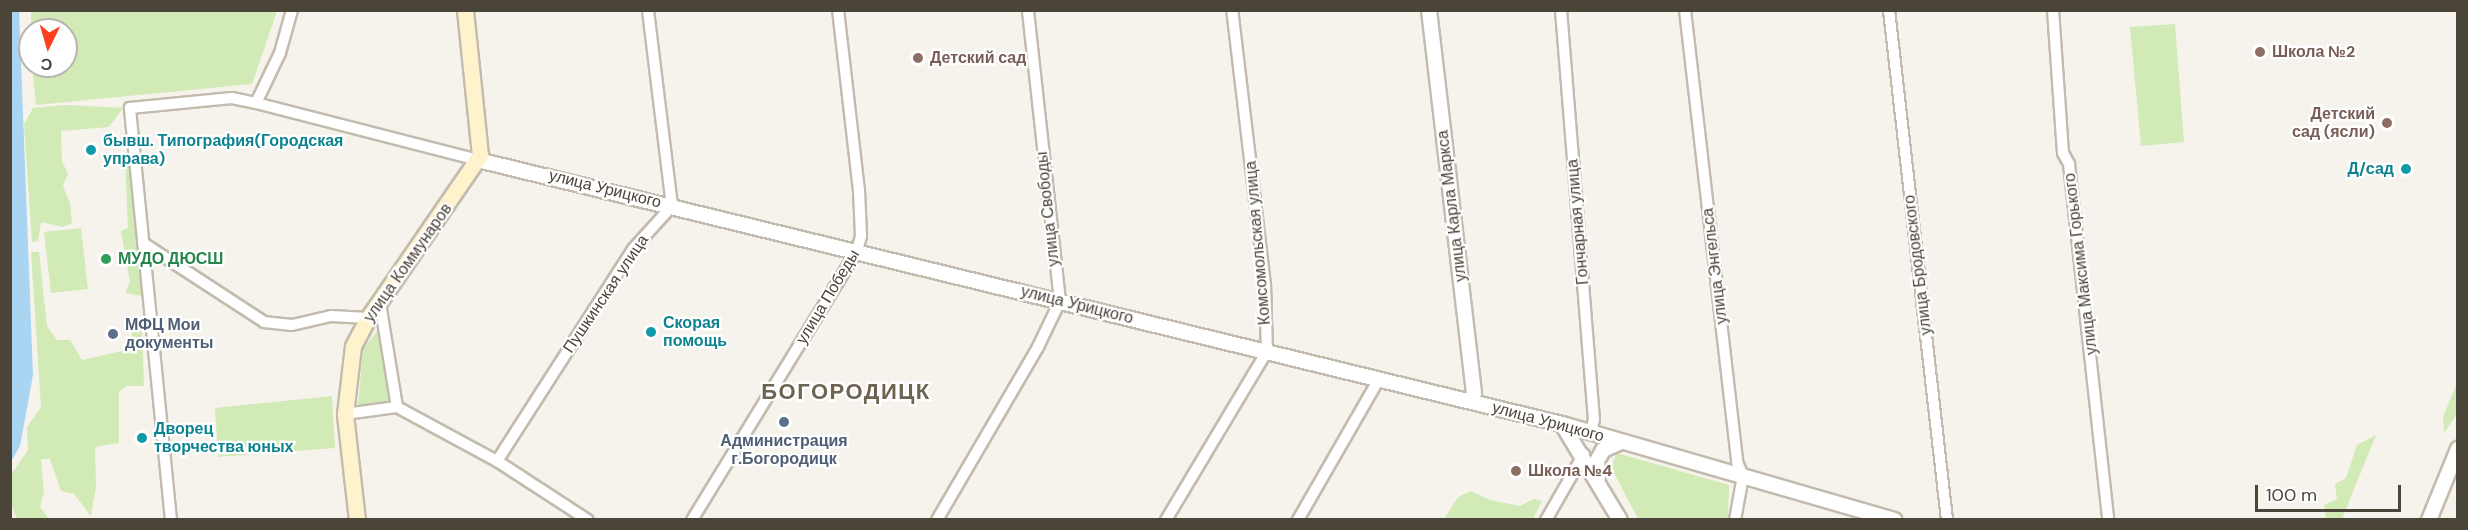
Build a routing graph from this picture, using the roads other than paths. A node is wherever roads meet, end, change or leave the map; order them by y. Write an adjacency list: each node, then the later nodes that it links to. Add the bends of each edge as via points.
1 (292, 10): 12 (street, via 280,53)
2 (465, 10): 13 (main road)
3 (648, 10): 14 (street)
4 (838, 10): 16 (street, улица Победы, via 859,190)
5 (1028, 10): 17 (street, улица Свободы)
6 (1232, 10): 20 (street, Комсомольская улица, via 1265,285)
7 (1429, 10): 22 (street, улица Карла Маркса, via 1474,393)
8 (1561, 10): 26 (street, Гончарная улица, via 1594,419)
9 (1685, 10): 31 (street, улица Энгельса, via 1737,462)
10 (1889, 10): 44 (street, улица Бродовского)
11 (2052, 10): 45 (street, улица Максима Горького, via 2063,153 2069,164)
12 (256, 103): 13 (street, улица Урицкого); 15 (street, улица Урицкого, via 232,98 130,108)
13 (478, 160): 14 (street, улица Урицкого); 18 (main road, улица Коммунаров)
14 (672, 206): 16 (street, улица Урицкого); 30 (street, Пушкинская улица, via 633,249)
15 (144, 243): 19 (street, via 264,322 292,325 331,316); 33 (street)
16 (858, 251): 17 (street, улица Урицкого); 36 (street, улица Победы)
17 (1060, 301): 20 (street, улица Урицкого); 37 (street)
18 (380, 303): 19 (main road, улица Коммунаров); 23 (street)
19 (368, 318): 24 (main road, улица Коммунаров, via 353,346)
20 (1267, 351): 21 (street, улица Урицкого); 38 (street)
21 (1379, 379): 22 (street, улица Урицкого); 39 (street)
22 (1471, 401): 25 (street, улица Урицкого)
23 (397, 406): 24 (street); 30 (street)
24 (345, 414): 34 (main road, улица Коммунаров)
25 (1562, 424): 26 (street, улица Урицкого); 29 (street)
26 (1591, 433): 27 (street, улица Урицкого)
27 (1621, 442): 31 (street, улица Урицкого); 32 (street, via 1603,450 1598,460)
28 (2457, 449): 46 (street)
29 (1584, 454): 32 (street); 40 (street)
30 (497, 461): 35 (street)
31 (1743, 476): 42 (street, улица Энгельса); 43 (street, улица Урицкого)
32 (1598, 481): 41 (street)
33 (171, 519)
34 (357, 519)
35 (588, 519)
36 (692, 519)
37 (937, 519)
38 (1166, 519)
39 (1298, 519)
40 (1546, 519)
41 (1620, 519)
42 (1735, 519)
43 (1894, 519)
44 (1947, 519)
45 (2108, 519)
46 (2428, 519)

